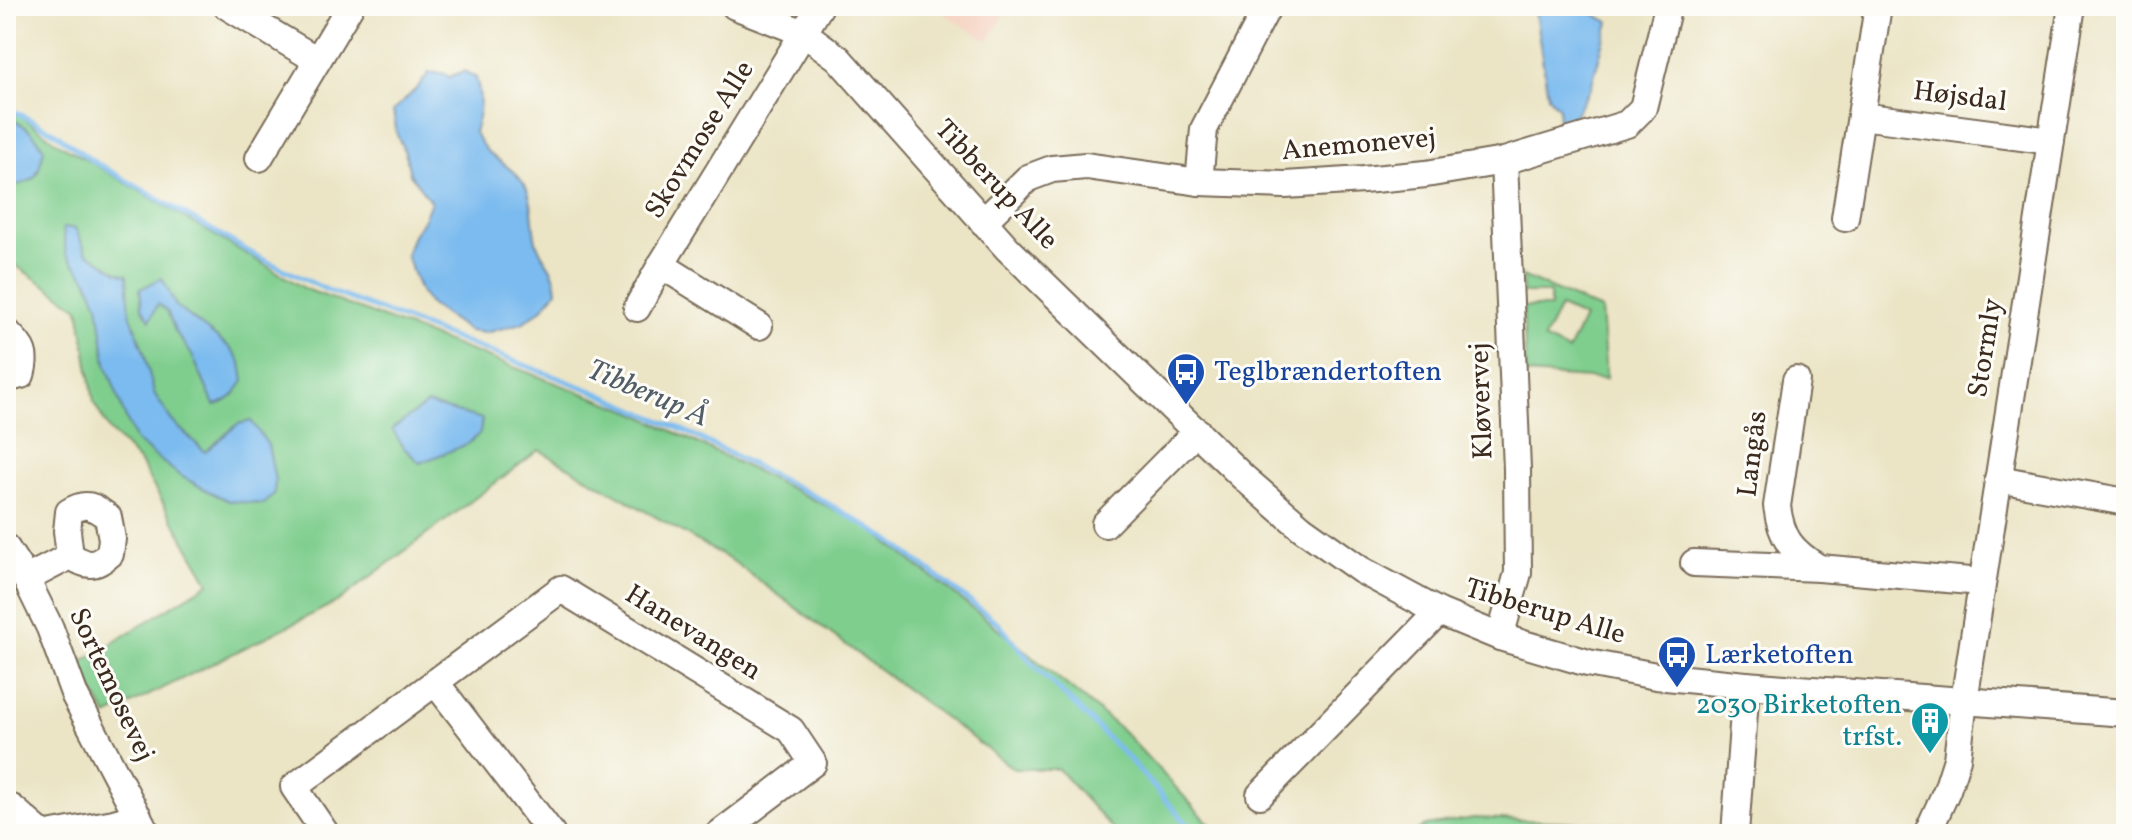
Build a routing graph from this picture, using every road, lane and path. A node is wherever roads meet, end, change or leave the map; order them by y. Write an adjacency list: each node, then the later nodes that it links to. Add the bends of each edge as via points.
1 (227, 6): 10 (street)
2 (350, 6): 10 (street)
3 (735, 6): 9 (street, Tibberup Alle)
4 (820, 6): 9 (street, Skovmose Alle)
5 (1268, 6): 15 (street, via 1204,129)
6 (1668, 6): 14 (street, Anemonevej, via 1643,108 1627,124)
7 (1878, 6): 11 (street)
8 (2072, 6): 12 (street, Stormly)
9 (804, 33): 17 (street, Tibberup Alle, via 838,58); 18 (street, Skovmose Alle)
10 (317, 60): 13 (street)
11 (1861, 116): 12 (street, Højsdal); 16 (street)
12 (2051, 141): 25 (street, Stormly)
13 (259, 158)
14 (1504, 161): 15 (street, Anemonevej, via 1363,180 1285,185); 35 (street, Kløvervej, via 1518,573)
15 (1199, 182): 17 (street, Anemonevej, via 1086,166 1052,169 1028,178)
16 (1845, 218)
17 (983, 222): 24 (street, Tibberup Alle)
18 (661, 265): 19 (street, Skovmose Alle); 20 (street)
19 (637, 308)
20 (759, 326)
21 (6, 331): 22 (street, via 25,361 21,375)
22 (6, 379)
23 (1796, 380): 31 (street, Langås, via 1777,506 1779,525 1799,556)
24 (1197, 431): 27 (street); 34 (street, Tibberup Alle, via 1302,528 1361,570)
25 (1998, 479): 26 (street); 33 (street, Stormly)
26 (2126, 502)
27 (1105, 524)
28 (6, 548): 32 (street, Sortemosevej)
29 (70, 556): 32 (street)
30 (1694, 563): 31 (street)
31 (1819, 568): 33 (street)
32 (26, 579): 42 (street, Sortemosevej, via 75,696)
33 (1982, 582): 38 (street, Stormly)
34 (1439, 612): 35 (street, Tibberup Alle); 40 (street)
35 (1500, 637): 37 (street, Tibberup Alle, via 1601,666)
36 (436, 683): 45 (street, Hanevangen, via 294,787); 46 (street); 47 (street, Hanevangen, via 561,589 791,730 813,763)
37 (1746, 685): 38 (street, Tibberup Alle); 48 (street)
38 (1964, 701): 39 (street, Tibberup Alle); 49 (street, Stormly, via 1957,759)
39 (2126, 713)
40 (1260, 795)
41 (12, 808): 43 (street)
42 (142, 825): 44 (street, Sortemosevej, via 114,823)
43 (42, 834)
44 (53, 834)
45 (326, 834)
46 (552, 834)
47 (719, 834)
48 (1735, 834)
49 (1927, 834)

